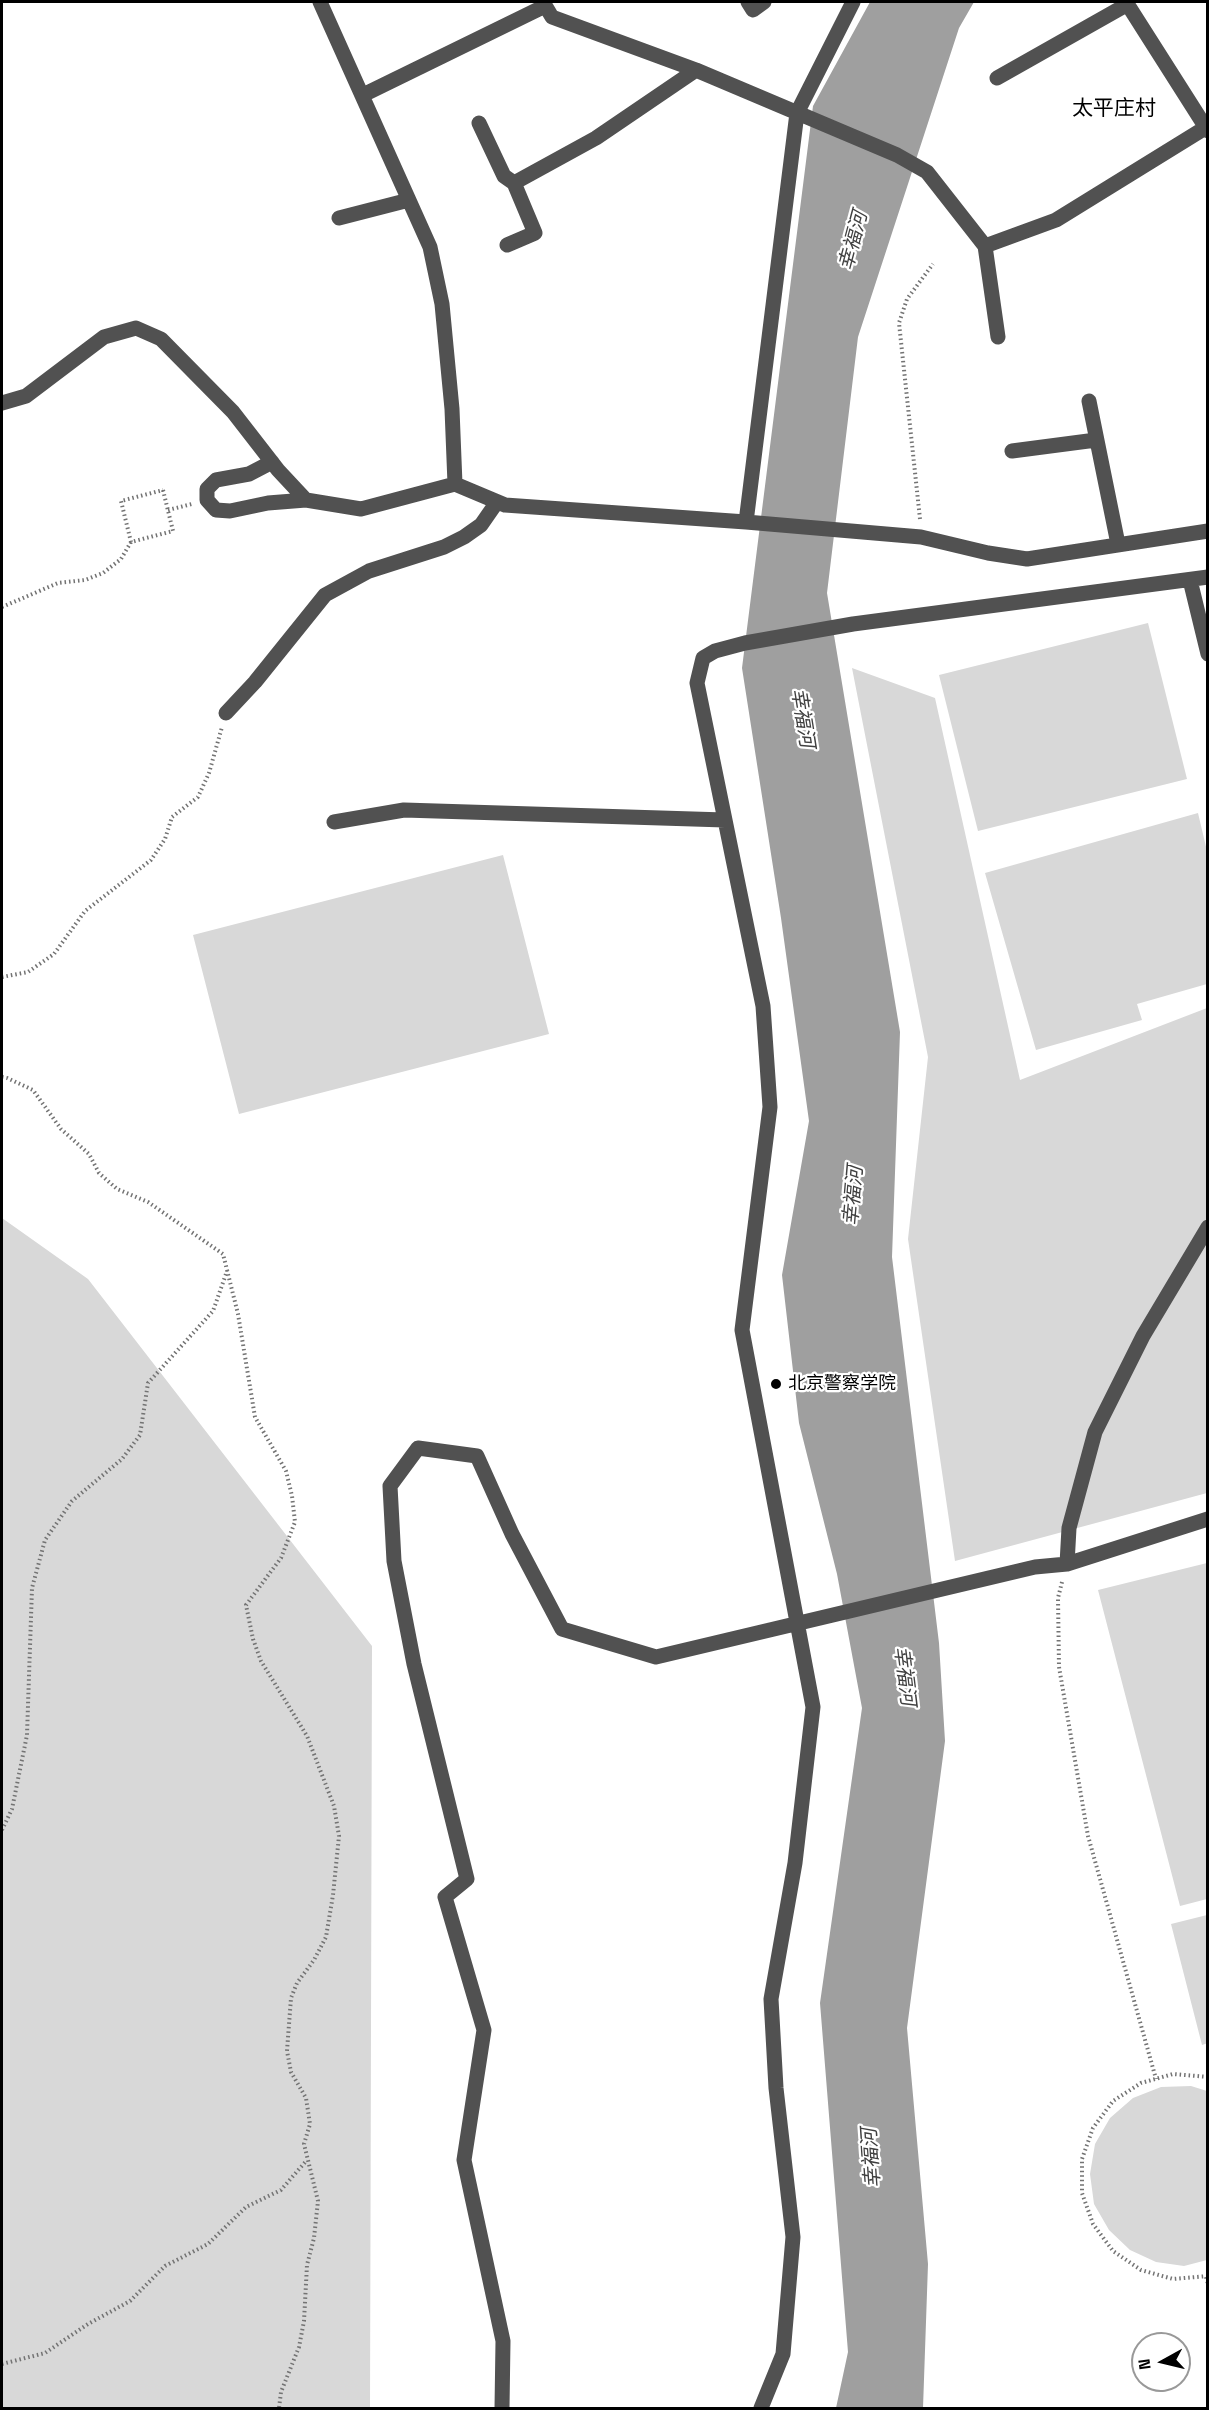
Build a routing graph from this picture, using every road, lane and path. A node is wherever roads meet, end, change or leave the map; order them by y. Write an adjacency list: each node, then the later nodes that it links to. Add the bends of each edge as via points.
1 (320, 2): 9 (street)
2 (748, 2): 3 (street, via 753,10)
3 (764, 2)
4 (853, 2): 10 (street)
5 (1127, 3): 8 (street); 12 (street)
6 (544, 4): 7 (street, via 552,17); 9 (street)
7 (696, 70): 10 (street); 13 (street, via 596,138)
8 (997, 78)
9 (363, 95): 14 (street)
10 (797, 113): 17 (street, via 897,155 927,172); 30 (street)
11 (479, 123): 13 (street, via 504,176)
12 (1206, 130): 17 (street, via 1056,220)
13 (514, 183): 16 (street, via 535,233)
14 (409, 200): 15 (street); 25 (street, via 430,247 442,304 453,409)
15 (339, 218)
16 (507, 245)
17 (985, 246): 19 (street)
18 (933, 264): 32 (path, via 907,299 899,323)
19 (998, 337)
20 (1089, 401): 22 (street)
21 (2, 403): 24 (street, via 26,396 104,337 136,328 161,339 233,412)
22 (1096, 440): 23 (street); 34 (street)
23 (1012, 451)
24 (272, 462): 26 (street, via 249,474 216,480 207,489); 27 (street)
25 (455, 484): 27 (street, via 361,509); 28 (street)
26 (207, 500): 27 (street, via 216,510 230,511); 29 (path)
27 (306, 500)
28 (497, 502): 30 (street); 39 (street, via 481,525 464,537 369,571 325,595)
29 (168, 510): 33 (path, via 173,531); 33 (path, via 163,490 121,501)
30 (749, 522): 32 (street)
31 (1208, 531): 34 (street)
32 (921, 537): 34 (street, via 1027,558)
33 (131, 542): 37 (path, via 121,559 103,573 58,583)
34 (1118, 544)
35 (1208, 577): 36 (street)
36 (1190, 580): 38 (street); 40 (street, via 853,624 715,651 703,658 697,683)
37 (2, 608)
38 (1208, 654)
39 (226, 713): 42 (path, via 198,797 172,817 165,839 151,860 85,911 54,954 28,972)
40 (725, 820): 41 (street, via 404,810); 48 (street, via 763,1006 770,1107 742,1330)
41 (334, 822)
42 (2, 977)
43 (2, 1077): 45 (path, via 33,1090 61,1129 89,1154 99,1173 117,1189 148,1202 216,1248 223,1254)
44 (1208, 1227): 47 (street, via 1143,1336 1095,1432 1069,1528)
45 (227, 1270): 49 (path, via 213,1311 148,1383 140,1435 122,1459 72,1500 45,1540 32,1588 27,1735 12,1809); 52 (path, via 255,1417 286,1471 295,1522 281,1558 246,1605 261,1662 311,1746 334,1806 339,1836 326,1937 291,1998 287,2051 291,2072 306,2098 310,2124 304,2144)
46 (1208, 1519): 47 (street)
47 (1067, 1564): 48 (street, via 1035,1567); 51 (path, via 1058,1598 1059,1667 1088,1836)
48 (797, 1624): 57 (street, via 656,1657 562,1629 477,1456 418,1448 390,1486 394,1561 414,1664 467,1879 445,1897 484,2030 464,2160 504,2341); 58 (street, via 813,1707 795,1863 771,2000 776,2088 793,2237 783,2354)
49 (2, 1830)
50 (1208, 2077): 51 (path, via 1173,2074)
51 (1156, 2079): 53 (path, via 1141,2083 1113,2101 1093,2128 1082,2159 1082,2193 1093,2224 1113,2251 1141,2270 1173,2278)
52 (307, 2159): 55 (path, via 281,2190 246,2207 208,2244 165,2266 130,2301 45,2353); 56 (path, via 318,2201 314,2238 307,2265 299,2347 281,2392)
53 (1207, 2276): 54 (path)
54 (1208, 2284)
55 (2, 2364)
56 (279, 2409)
57 (502, 2409)
58 (761, 2409)

